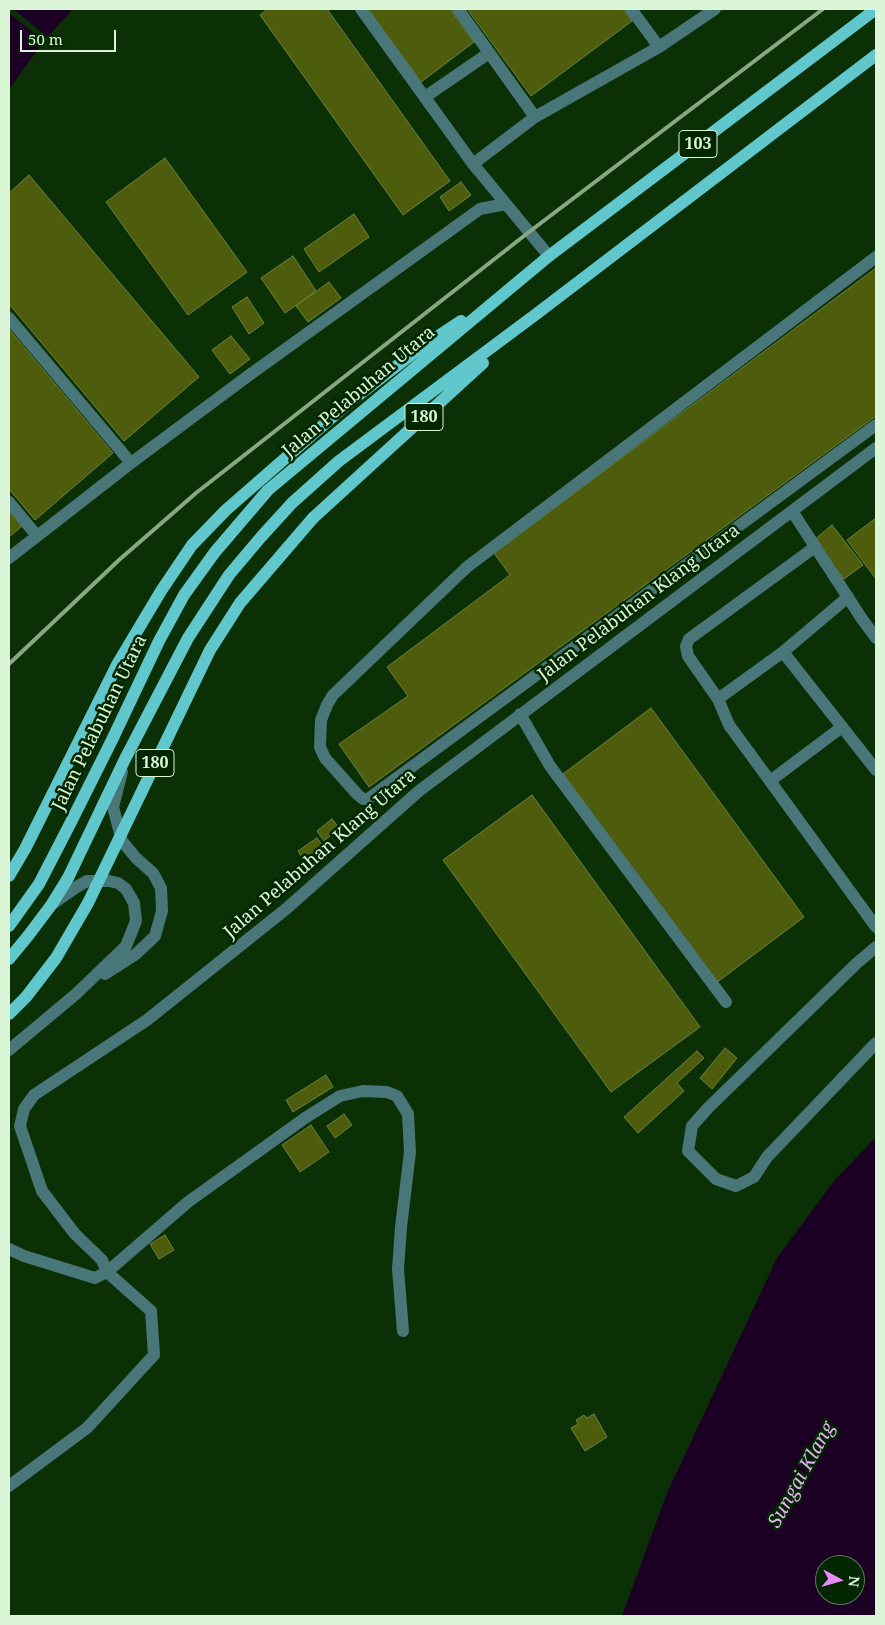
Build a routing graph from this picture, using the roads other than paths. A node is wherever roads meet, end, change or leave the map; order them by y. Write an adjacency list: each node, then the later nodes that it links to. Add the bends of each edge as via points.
1 (361, 9): 9 (street)
2 (458, 9): 7 (street)
3 (631, 9): 6 (street)
4 (716, 9): 6 (street)
5 (876, 9): 13 (main road, Jalan Pelabuhan Utara / 103)
6 (659, 47): 10 (street)
7 (489, 53): 9 (street); 10 (street)
8 (876, 56): 16 (main road, 103)
9 (425, 97): 11 (street)
10 (535, 117): 11 (street)
11 (473, 164): 12 (street)
12 (506, 204): 13 (street); 20 (street, via 480,209)
13 (549, 256): 15 (main road, Jalan Pelabuhan Utara / 103)
14 (876, 257): 18 (street, via 467,568 333,695 321,720 320,747 325,758 357,794 368,800)
15 (521, 280): 35 (main road, via 419,349 352,400 226,510 192,544 118,663); 37 (main road, Jalan Pelabuhan Utara / 103, via 268,490 214,552 184,595 159,642 39,884)
16 (535, 315): 32 (main road, 103, via 339,461 292,503 229,575 188,638); 43 (main road, 180, bridge, via 313,518 240,603 210,650 88,903 56,958)
17 (9, 318): 20 (street)
18 (876, 425)
19 (876, 448): 22 (street, Jalan Pelabuhan Klang Utara)
20 (131, 463): 23 (street)
21 (9, 502): 23 (street)
22 (792, 511): 24 (street); 30 (street, Jalan Pelabuhan Klang Utara)
23 (37, 536): 25 (street)
24 (815, 547): 26 (street); 29 (street, via 689,639 686,646 688,656)
25 (9, 558)
26 (848, 597): 27 (street); 28 (street)
27 (876, 638)
28 (783, 652): 29 (street); 31 (street)
29 (718, 699): 34 (street, via 729,724)
30 (520, 714): 42 (street, via 550,766); 47 (street, Jalan Pelabuhan Klang Utara, via 419,791 286,909 155,1014 34,1095 24,1109 20,1126 42,1191 75,1234 102,1260)
31 (842, 727): 33 (street); 34 (street)
32 (125, 759): 36 (main road, 103, via 72,870); 41 (street, via 113,807 115,816 122,841 153,873 161,888 162,911 155,936 136,954)
33 (876, 770)
34 (770, 781): 38 (street)
35 (9, 876)
36 (52, 904): 40 (main road, 103); 41 (street, via 87,881 118,883 134,903 136,921 126,946)
37 (9, 926)
38 (876, 927)
39 (876, 947): 44 (street, via 708,1108 692,1126 688,1151 716,1179 736,1186 754,1177 767,1157)
40 (9, 959)
41 (76, 994): 45 (street)
42 (726, 1002)
43 (9, 1014)
44 (876, 1043)
45 (9, 1050)
46 (9, 1249): 47 (street, via 95,1278)
47 (107, 1272): 48 (street, via 188,1202 305,1118 340,1096 363,1091 386,1092 397,1096 408,1114 410,1152 398,1268); 49 (street, Jalan Pelabuhan Klang Utara, via 151,1311 154,1354 87,1428)
48 (403, 1331)
49 (9, 1486)

